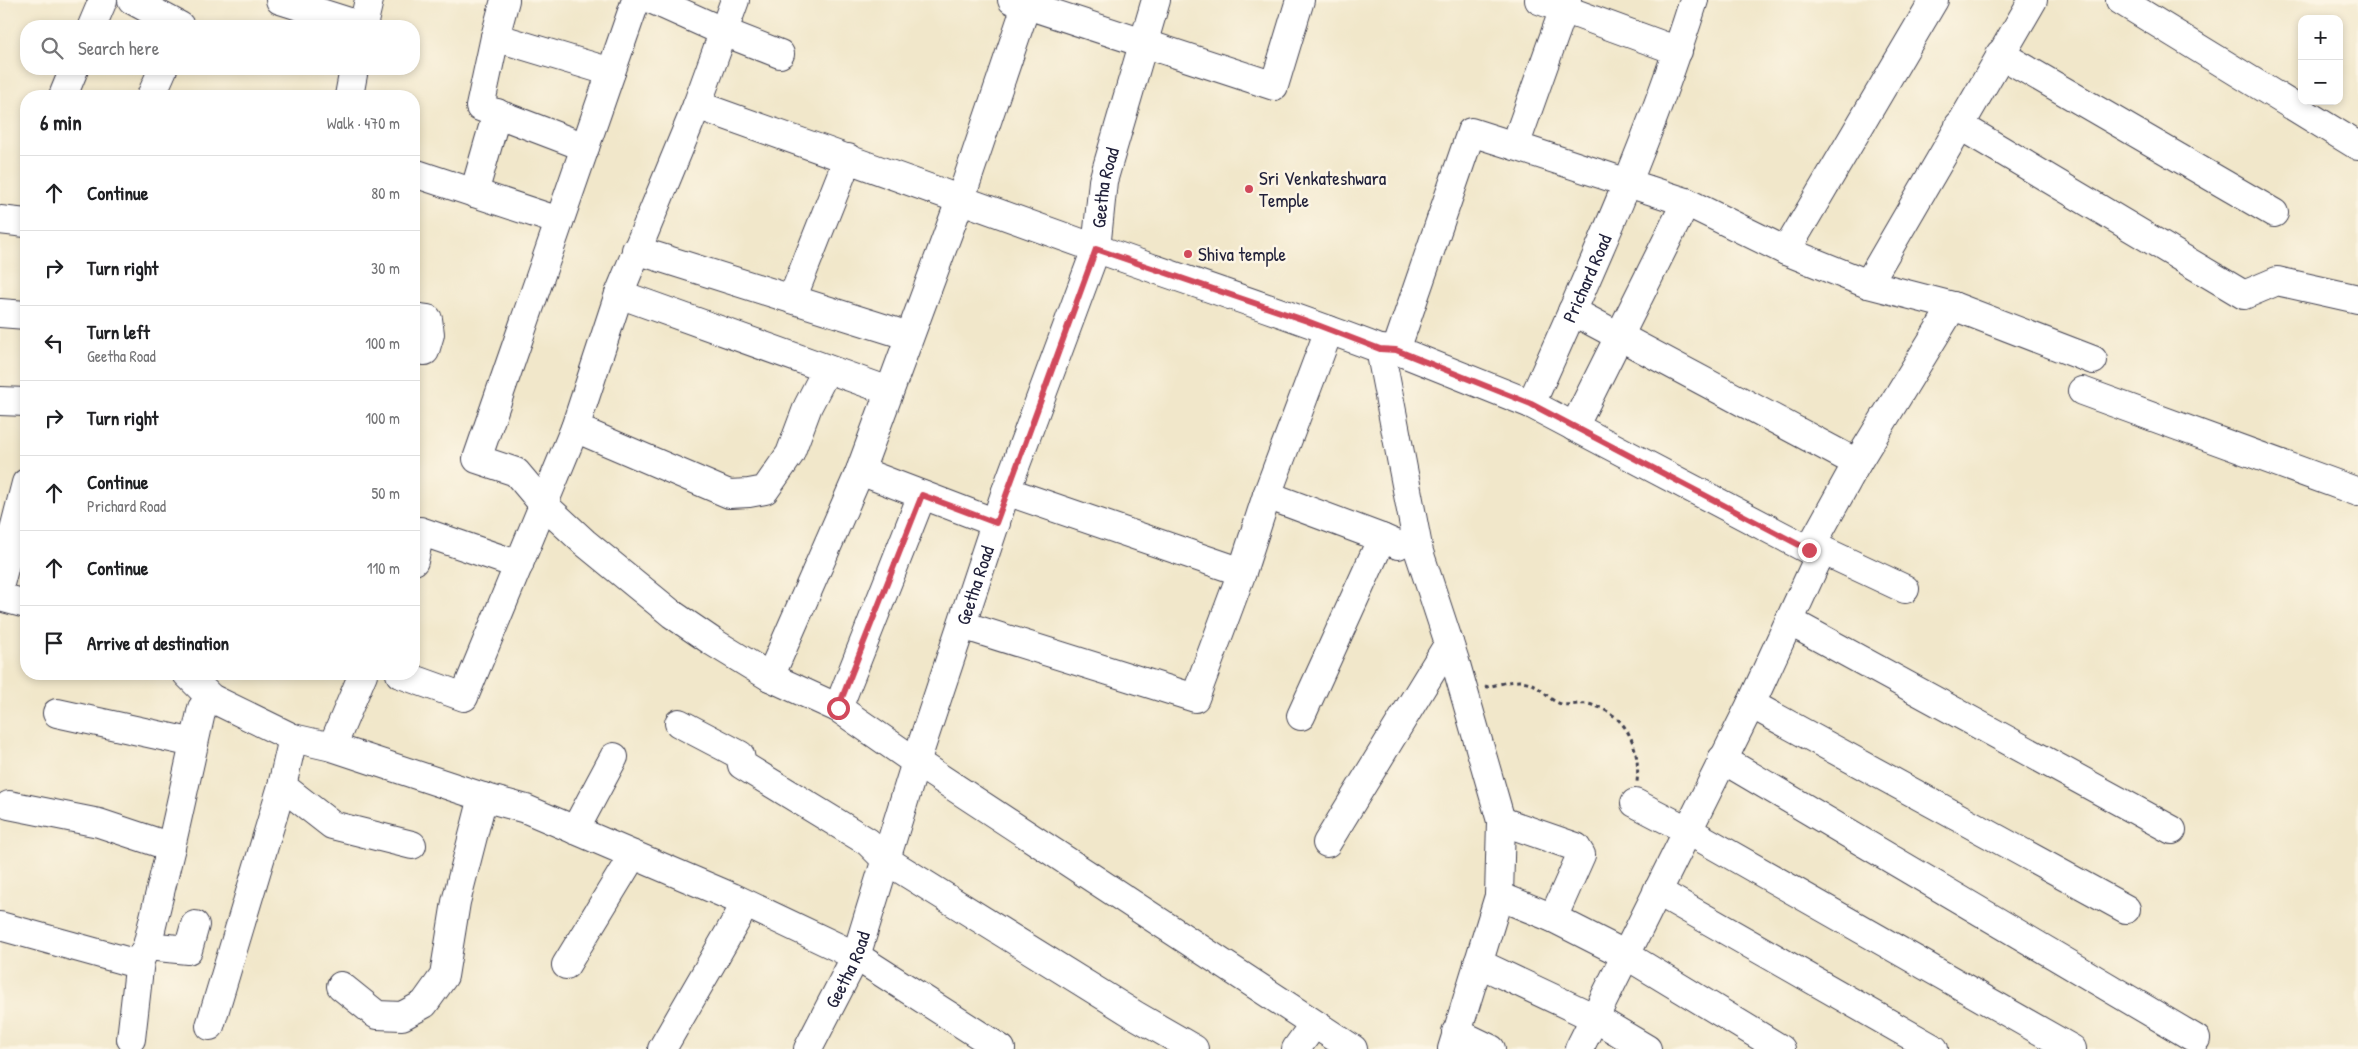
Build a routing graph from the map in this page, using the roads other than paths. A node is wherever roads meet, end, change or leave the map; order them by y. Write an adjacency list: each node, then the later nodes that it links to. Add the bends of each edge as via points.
1 (103, 0): 18 (street)
2 (132, 0): 19 (street)
3 (280, 0): 20 (street)
4 (370, 0): 21 (street)
5 (505, 0): 23 (street)
6 (636, 0): 28 (street)
7 (653, 0): 22 (street)
8 (735, 0): 22 (street)
9 (1156, 0): 24 (street, Geetha Road)
10 (1300, 0): 24 (street, via 1274,86)
11 (1539, 0): 17 (street)
12 (1694, 0): 25 (street, Prichard Road)
13 (1934, 0): 53 (street)
14 (2033, 0): 27 (street)
15 (2120, 0): 39 (street)
16 (1022, 2): 24 (street); 45 (street)
17 (1566, 4): 25 (street); 38 (street)
18 (95, 20)
19 (169, 20)
20 (344, 20)
21 (365, 20)
22 (724, 32): 26 (street); 35 (street)
23 (495, 37): 28 (street); 36 (street, via 480,107)
24 (1142, 42): 51 (street, Geetha Road, via 1103,182)
25 (1678, 51): 43 (street, Prichard Road)
26 (780, 54)
27 (2000, 54): 37 (street); 47 (street)
28 (611, 72): 40 (street)
29 (71, 75): 32 (street)
30 (160, 75): 33 (street)
31 (353, 75): 34 (street)
32 (65, 90)
33 (154, 90)
34 (350, 90)
35 (697, 105): 41 (street); 52 (street)
36 (497, 114): 40 (street); 44 (street)
37 (1959, 125): 54 (street); 57 (street, via 2244,295 2277,281)
38 (1515, 146): 43 (street); 66 (street, via 1471,132)
39 (2358, 146)
40 (585, 147): 49 (street)
41 (848, 158): 45 (street); 56 (street)
42 (420, 175): 44 (street)
43 (1626, 182): 46 (street); 59 (street, Prichard Road)
44 (474, 193): 49 (street)
45 (961, 198): 51 (street); 64 (street)
46 (1686, 202): 53 (street); 65 (street)
47 (2274, 213)
48 (0, 220): 50 (street)
49 (559, 221): 84 (street, via 478,459 516,472)
50 (20, 222)
51 (1096, 249): 63 (street); 79 (street, Geetha Road)
52 (636, 250): 55 (street); 56 (street)
53 (1786, 251): 54 (street)
54 (1868, 284): 58 (street)
55 (619, 294): 69 (street); 76 (street)
56 (792, 299): 64 (street)
57 (2358, 299)
58 (1953, 306): 68 (street); 77 (street)
59 (1572, 311): 65 (street); 74 (street, Prichard Road)
60 (0, 313): 61 (street)
61 (20, 315)
62 (420, 317): 67 (street, via 428,318 430,334)
63 (1329, 330): 66 (street); 83 (street)
64 (909, 336): 70 (street)
65 (1619, 336): 75 (street); 77 (street)
66 (1388, 350): 74 (street); 90 (street)
67 (425, 351)
68 (2092, 360)
69 (827, 368): 70 (street); 76 (street, via 790,454 765,490 729,494)
70 (889, 391): 78 (street)
71 (2082, 391): 80 (street)
72 (0, 400): 73 (street)
73 (20, 402)
74 (1531, 404): 75 (street)
75 (1574, 427): 89 (street)
76 (574, 428): 84 (street)
77 (1856, 463): 89 (street)
78 (860, 471): 82 (street); 100 (street)
79 (1006, 491): 86 (street, Geetha Road); 92 (street)
80 (2358, 492)
81 (20, 494): 85 (street)
82 (922, 495): 86 (street); 105 (street)
83 (1267, 495): 88 (street); 92 (street)
84 (543, 504): 91 (street); 100 (street, via 672,614)
85 (9, 513): 93 (street)
86 (996, 523): 98 (street, Geetha Road)
87 (420, 531): 91 (street)
88 (1382, 538): 90 (street); 107 (street)
89 (1815, 550): 94 (street); 97 (street)
90 (1419, 552): 99 (street)
91 (519, 565): 102 (street, via 464,698)
92 (1242, 572): 98 (street, via 1194,698)
93 (0, 584)
94 (1905, 589)
95 (0, 597): 96 (street)
96 (20, 602)
97 (1789, 621): 104 (street); 122 (street)
98 (962, 625): 114 (street, Geetha Road)
99 (1449, 643): 119 (street); 123 (street)
100 (770, 678): 105 (street)
101 (360, 680): 111 (street)
102 (416, 680)
103 (202, 682): 109 (street); 110 (street, via 202,708)
104 (1751, 704): 113 (street); 131 (street)
105 (838, 708): 114 (street)
106 (57, 713): 110 (street)
107 (1301, 716)
108 (679, 722): 127 (street, via 740,755 742,765 868,842)
109 (293, 738): 111 (street); 115 (street)
110 (194, 743): 125 (street)
111 (332, 747): 116 (street)
112 (614, 757): 120 (street)
113 (1722, 759): 121 (street); 144 (street)
114 (916, 762): 127 (street, Geetha Road); 142 (street)
115 (282, 786): 124 (street, via 332,825); 143 (street)
116 (483, 797): 120 (street, via 526,809); 140 (street, via 456,902 444,976 424,1004 402,1016 377,1015)
117 (1635, 803): 121 (street)
118 (9, 805): 125 (street, via 99,823)
119 (1501, 821): 129 (street); 132 (street, via 1576,847 1580,855)
120 (575, 830): 126 (street)
121 (1687, 830): 128 (street); 158 (street)
122 (2172, 830)
123 (1327, 843)
124 (412, 845)
125 (171, 847): 135 (street)
126 (633, 855): 130 (street); 139 (street)
127 (886, 860): 137 (street, Geetha Road); 150 (street)
128 (1657, 891): 136 (street); 157 (street)
129 (1499, 896): 132 (street); 138 (street)
130 (745, 905): 137 (street); 147 (street)
131 (2126, 910)
132 (1553, 918): 136 (street)
133 (195, 924): 135 (street, via 188,950)
134 (0, 926): 135 (street, via 130,962)
135 (144, 953): 145 (street)
136 (1626, 955): 141 (street); 156 (street)
137 (856, 956): 148 (street, Geetha Road); 149 (street)
138 (1478, 964): 141 (street); 146 (street)
139 (566, 965)
140 (342, 986)
141 (1595, 1018): 154 (street); 155 (street)
142 (1314, 1024): 151 (street); 152 (street)
143 (210, 1026)
144 (2196, 1038)
145 (131, 1039)
146 (1454, 1041): 153 (street)
147 (662, 1049)
148 (808, 1049)
149 (1001, 1049)
150 (1194, 1049)
151 (1296, 1049)
152 (1353, 1049)
153 (1491, 1049)
154 (1579, 1049)
155 (1647, 1049)
156 (1781, 1049)
157 (1934, 1049)
158 (2072, 1049)

